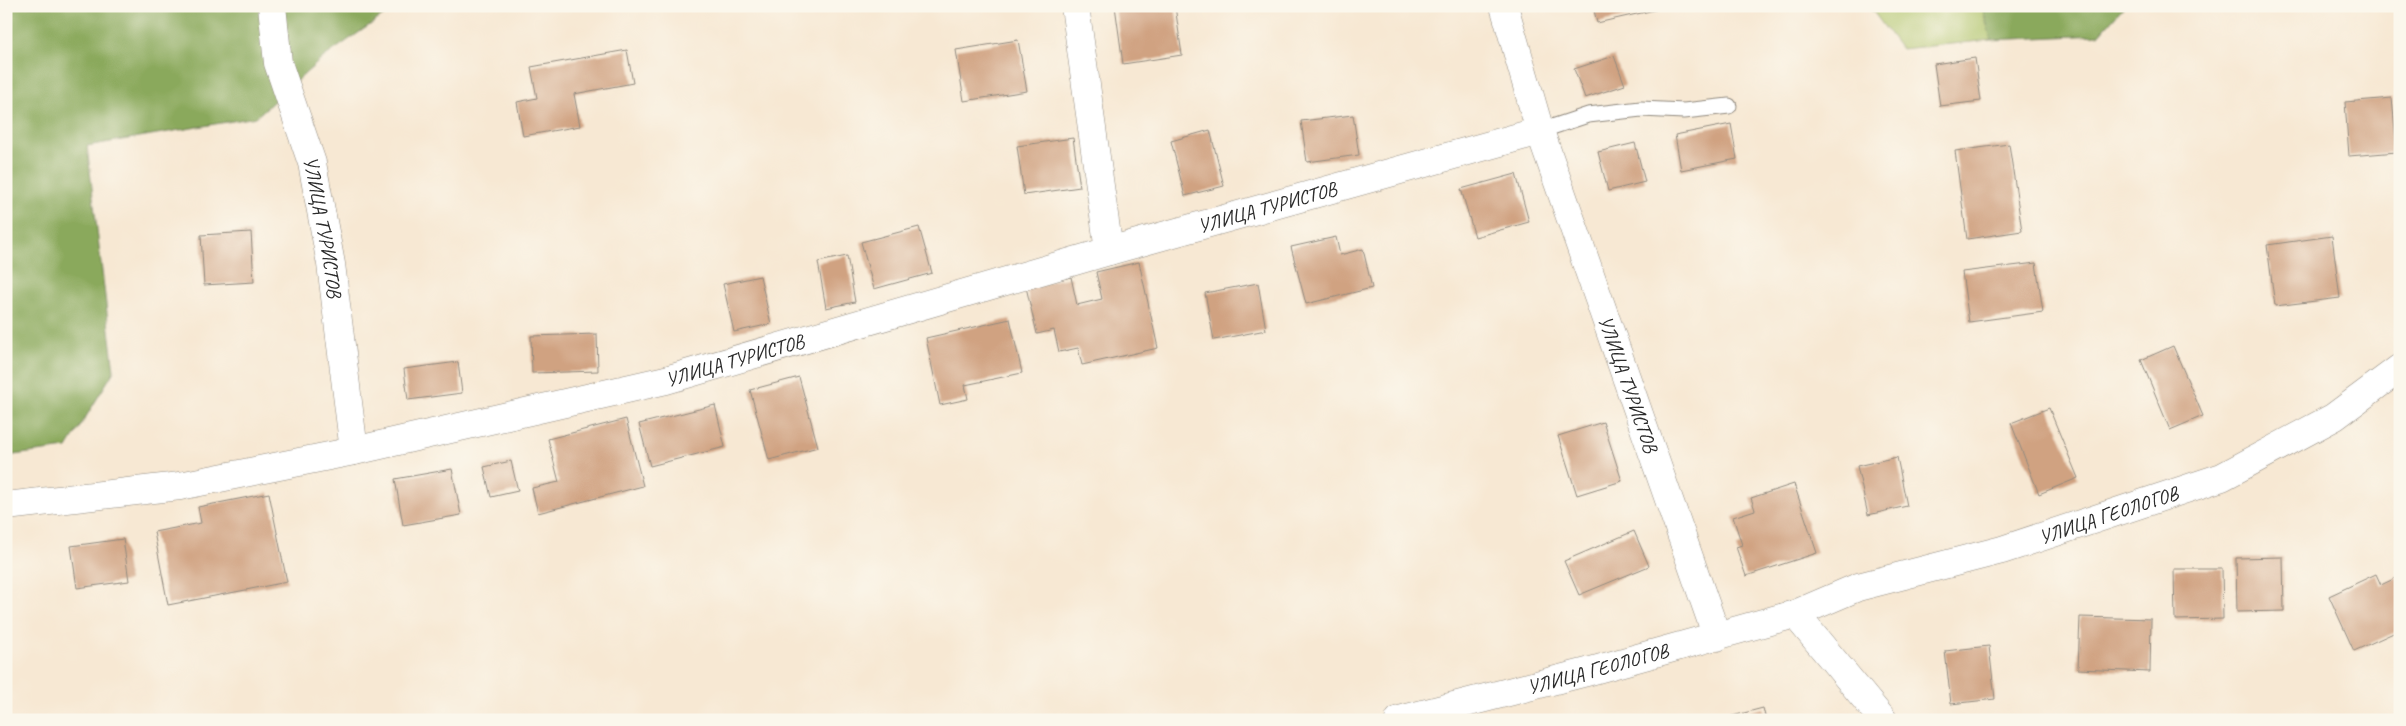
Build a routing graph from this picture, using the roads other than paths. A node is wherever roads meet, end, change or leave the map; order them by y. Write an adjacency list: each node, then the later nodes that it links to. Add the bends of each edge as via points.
1 (272, 6): 8 (street, УЛИЦА ТУРИСТОВ, via 278,63 312,163 331,264)
2 (1075, 6): 6 (street)
3 (1504, 6): 5 (street, УЛИЦА ТУРИСТОВ)
4 (1729, 106): 5 (lane, via 1684,112 1641,109 1588,115)
5 (1540, 131): 6 (street, УЛИЦА ТУРИСТОВ); 11 (street, УЛИЦА ТУРИСТОВ)
6 (1109, 251): 8 (street, УЛИЦА ТУРИСТОВ, via 666,380)
7 (2400, 368): 10 (street, УЛИЦА ГЕОЛОГОВ, via 2334,417 2222,477 2002,550 1858,587)
8 (354, 451): 9 (street, УЛИЦА ТУРИСТОВ, via 180,486)
9 (6, 506)
10 (1796, 614): 11 (street, УЛИЦА ГЕОЛОГОВ); 13 (street)
11 (1717, 636): 12 (street, УЛИЦА ГЕОЛОГОВ)
12 (1399, 720)
13 (1883, 720)

